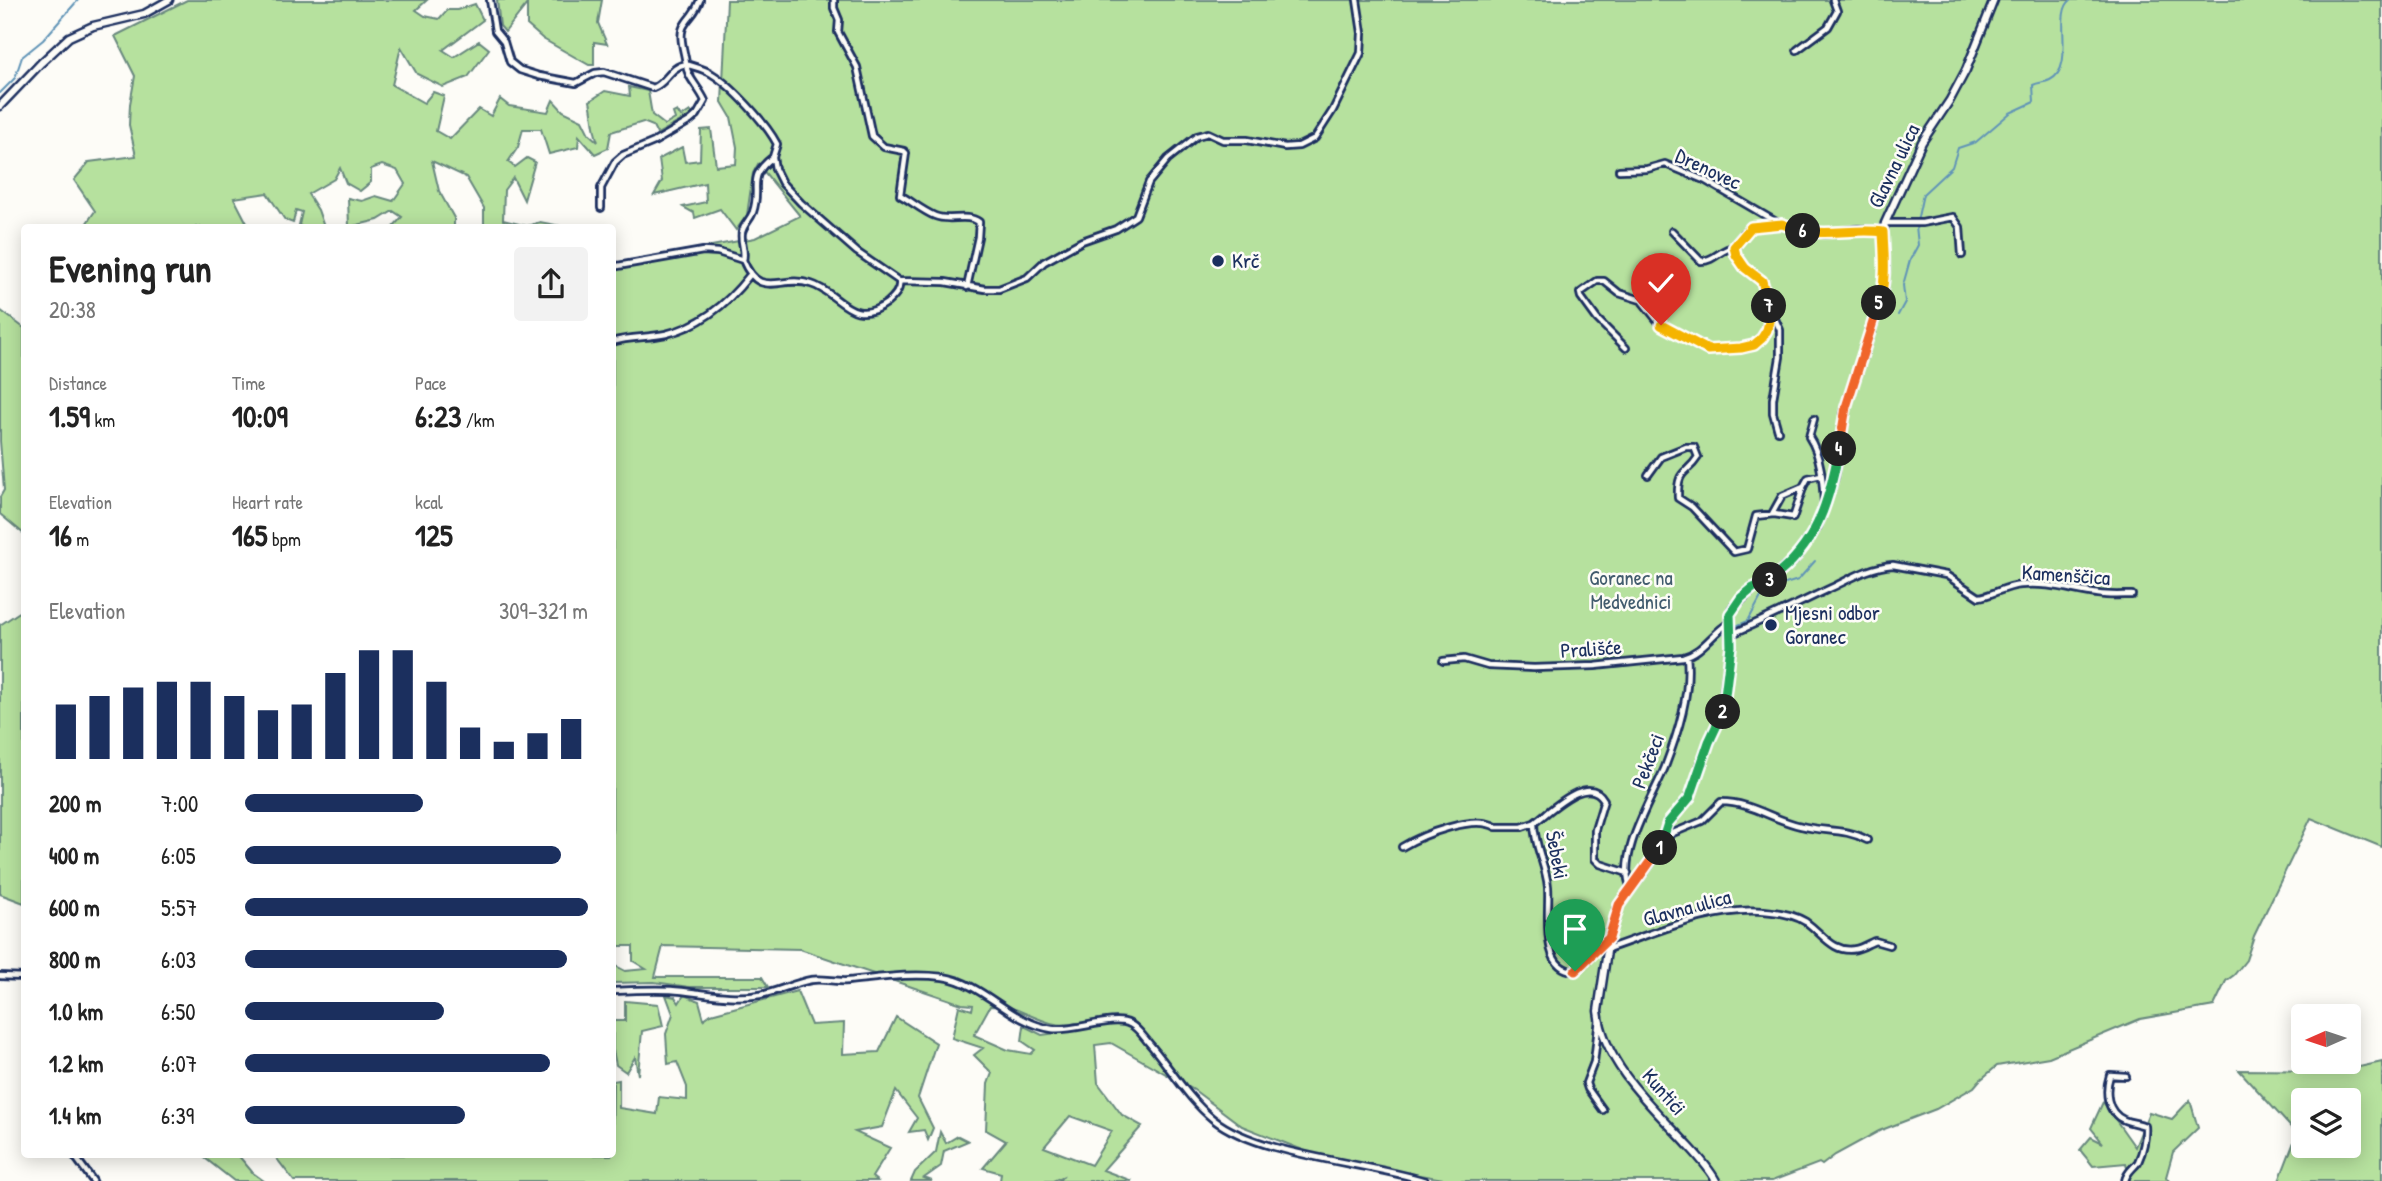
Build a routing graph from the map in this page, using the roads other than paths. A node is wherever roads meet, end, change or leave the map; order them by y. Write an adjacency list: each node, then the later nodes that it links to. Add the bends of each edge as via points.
1 (169, 0): 10 (street, via 139,16 75,33)
2 (490, 0): 9 (street, via 494,27 510,62 529,74 576,83 604,72 653,88 675,67)
3 (700, 0): 9 (street, via 696,14 682,31)
4 (834, 0): 24 (street, via 838,32 857,66 872,136 884,147 906,153 900,195 935,216 979,222)
5 (1357, 0): 24 (street, via 1361,53 1315,138 1285,147 1223,140 1208,133 1197,136 1149,182 1136,216 1082,241 1008,286)
6 (1833, 0): 8 (street, via 1837,11 1828,27)
7 (1994, 0): 14 (street, Glavna ulica, via 1966,70 1922,142)
8 (1797, 50)
9 (686, 64): 11 (street, via 712,73 770,131 777,144); 13 (street, via 705,100 703,107 690,121 615,162 601,188)
10 (0, 106)
11 (773, 157): 20 (street, via 756,177 753,212 742,230); 23 (street, via 782,183 801,203)
12 (1619, 170): 15 (street, Drenovec, via 1665,164 1706,181)
13 (601, 208)
14 (1885, 223): 17 (street, Glavna ulica); 19 (street, via 1953,217 1961,228)
15 (1778, 224): 17 (street, via 1824,234 1858,229); 18 (street, via 1751,227)
16 (1672, 231): 18 (street, via 1701,261)
17 (1883, 232): 33 (street, Glavna ulica, via 1882,292 1846,407 1834,478)
18 (1734, 247): 25 (street, via 1745,268 1762,281)
19 (1962, 255)
20 (743, 260): 21 (street, via 703,251); 22 (street)
21 (616, 266)
22 (749, 276): 23 (street, via 774,284 807,282 848,309 871,312 892,299); 26 (street, via 723,305 684,328)
23 (899, 281): 24 (street)
24 (967, 287)
25 (1770, 310): 27 (street, via 1767,330 1758,342 1708,350 1661,325 1641,300 1597,281 1583,290 1581,297); 29 (street, via 1780,330 1773,399)
26 (616, 341)
27 (1626, 348)
28 (1814, 419): 31 (street, via 1809,437)
29 (1778, 431)
30 (1648, 475): 34 (street, via 1661,457 1694,447 1698,457 1683,471 1678,498 1734,552 1747,549 1756,516)
31 (1821, 475): 32 (street, via 1808,478); 33 (street)
32 (1803, 487): 34 (street, via 1782,496); 34 (street, via 1793,517)
33 (1824, 507): 36 (street, Glavna ulica, via 1817,527 1794,560 1734,605)
34 (1772, 514)
35 (2132, 594): 36 (street, Kamenščica, via 2101,595 2020,584 1979,597 1946,575 1893,565 1856,574 1770,618)
36 (1730, 626): 37 (street, via 1720,628); 41 (street, Glavna ulica, via 1721,716 1690,797 1668,823)
37 (1688, 656): 38 (street, Prališće, via 1534,668 1488,666 1464,659); 43 (street, Pekčeci, via 1685,698 1675,736 1636,825)
38 (1443, 661)
39 (1534, 822): 42 (street, Šebeki, via 1522,827 1465,824 1420,836); 43 (street, Pekčeci, via 1579,792 1598,791 1604,800 1595,830 1595,859); 45 (street, Šebeki, via 1548,884 1551,954 1566,971 1575,971)
40 (1867, 840): 41 (street, via 1844,831 1802,827 1749,805 1721,802 1702,821)
41 (1662, 842): 44 (street, Glavna ulica)
42 (1402, 847)
43 (1628, 873): 44 (street, Pekčeci)
44 (1631, 888): 45 (street, Glavna ulica, via 1619,905)
45 (1609, 938): 47 (street, Kuntići)
46 (1889, 945): 47 (street, Glavna ulica, via 1875,941 1857,949 1839,948 1801,920 1750,910 1692,922)
47 (1607, 949): 51 (street, Kuntići)
48 (0, 976): 49 (street)
49 (21, 977)
50 (616, 991): 56 (street, via 760,995 814,979 953,979 1049,1028 1129,1023 1214,1119 1243,1136)
51 (1599, 1018): 53 (street, Kuntići, via 1586,1085); 57 (street, Kuntići, via 1626,1076)
52 (2126, 1076): 58 (street, via 2110,1075 2106,1088 2108,1103 2119,1118 2145,1126 2138,1162)
53 (1602, 1110)
54 (76, 1158): 55 (street)
55 (93, 1181)
56 (1425, 1181)
57 (1716, 1181)
58 (2125, 1181)

